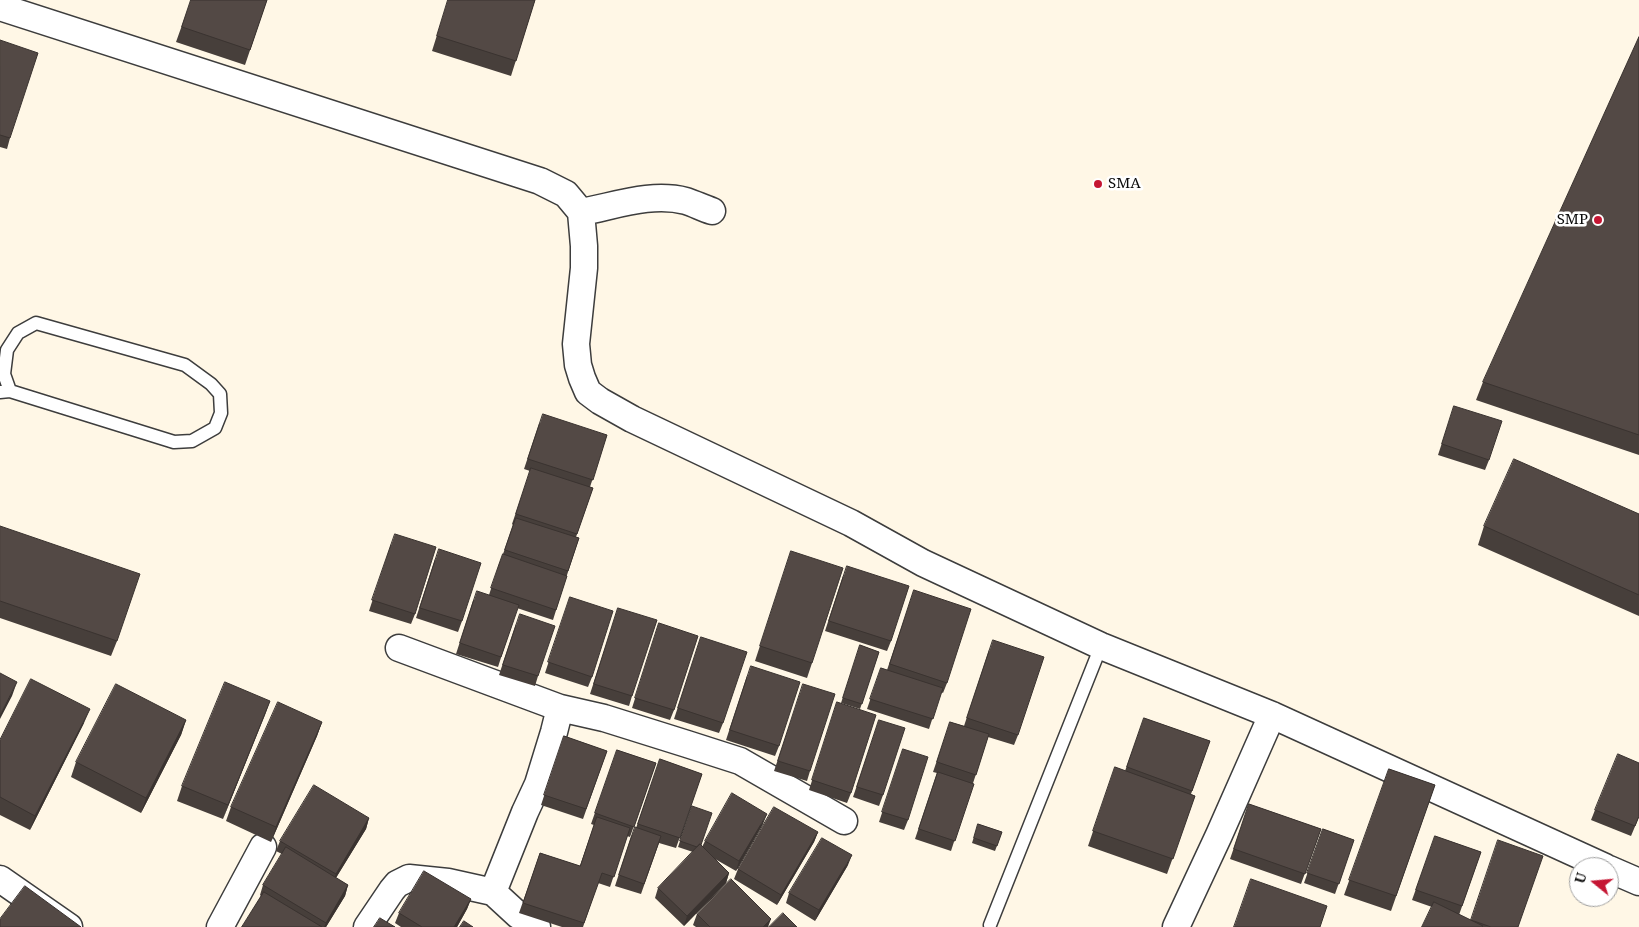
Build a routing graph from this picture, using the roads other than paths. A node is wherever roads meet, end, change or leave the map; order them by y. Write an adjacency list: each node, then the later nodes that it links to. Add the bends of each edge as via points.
1 (0, 7): 3 (street, via 540,181 566,194)
2 (712, 211): 3 (street, via 686,202 650,198)
3 (581, 212): 5 (street, via 584,268 576,344 578,365 588,392 632,419 851,523 923,563)
4 (5, 391): 4 (lane, via 174,442 192,441 215,428 221,413 220,394 185,365 36,322 18,333 7,350)
5 (1101, 646): 8 (street); 16 (lane)
6 (399, 648): 7 (street)
7 (560, 708): 9 (street, via 740,761); 15 (street, via 538,784)
8 (1272, 715): 11 (street); 21 (street)
9 (844, 821)
10 (263, 847): 18 (street)
11 (1584, 857)
12 (1619, 873): 14 (street)
13 (0, 880): 17 (street)
14 (1639, 882)
15 (493, 892): 19 (street, via 409,878 397,884); 20 (street)
16 (990, 925)
17 (69, 927)
18 (220, 927)
19 (367, 927)
20 (536, 927)
21 (1176, 927)

